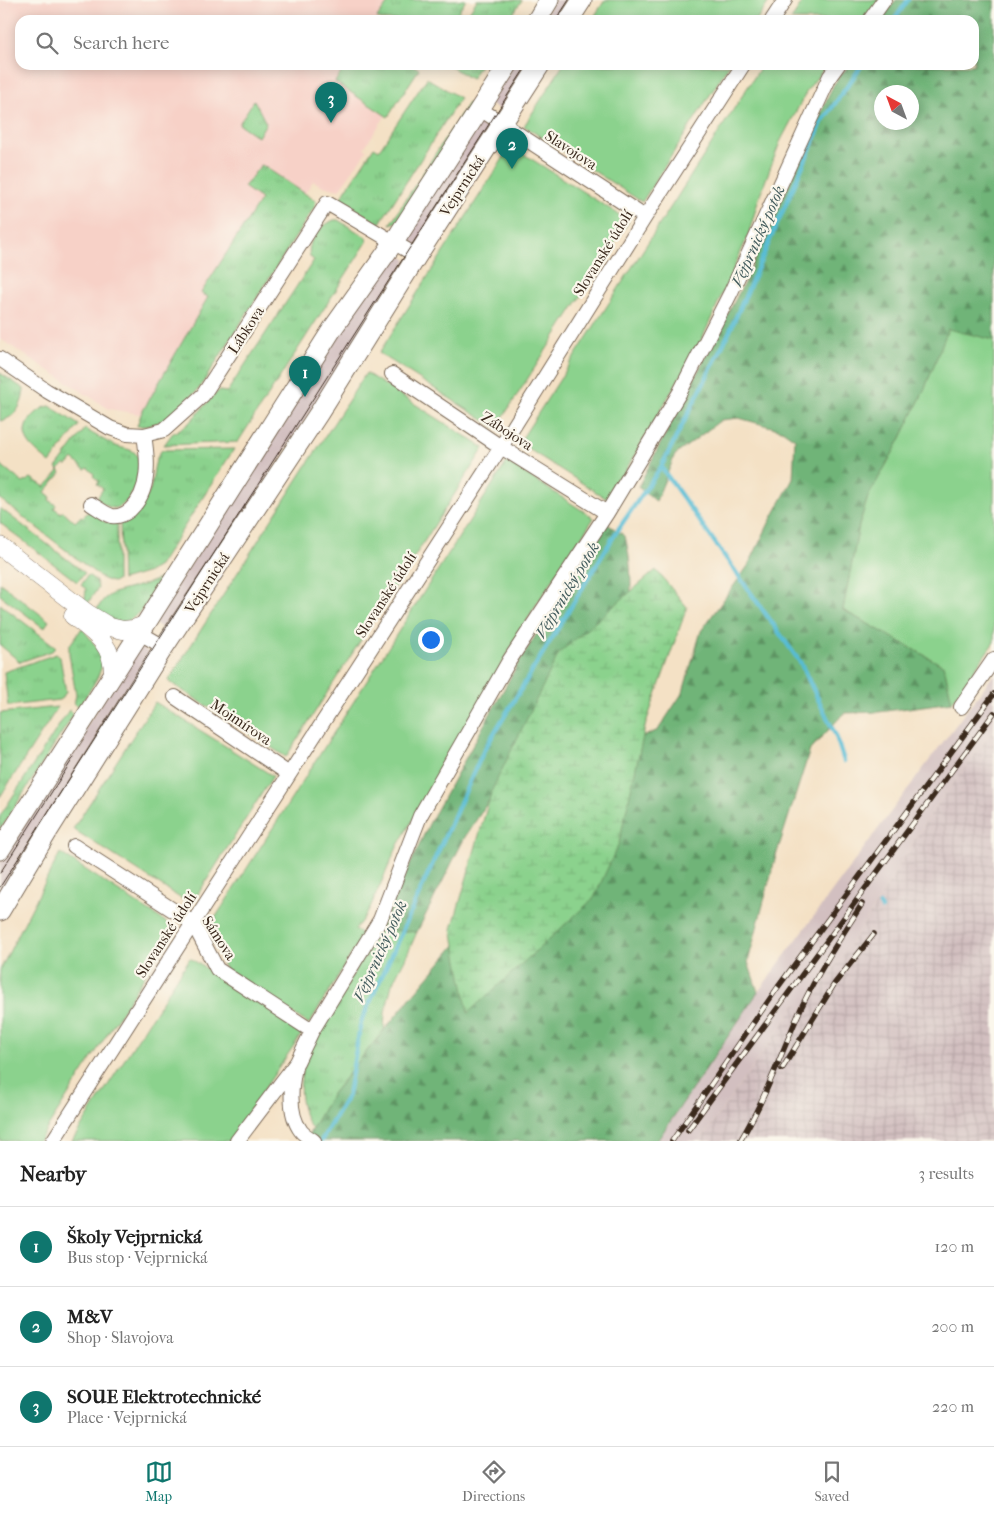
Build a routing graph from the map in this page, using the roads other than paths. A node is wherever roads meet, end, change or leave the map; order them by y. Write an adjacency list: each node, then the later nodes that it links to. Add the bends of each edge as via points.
1 (549, 0): 5 (main road)
2 (582, 0): 6 (main road)
3 (784, 0): 7 (street)
4 (884, 0): 8 (street)
5 (539, 15)
6 (572, 15)
7 (775, 15)
8 (874, 15)
9 (505, 70): 13 (main road, Vejprnická)
10 (537, 70): 14 (main road, Vejprnická)
11 (740, 70): 15 (street, Slovanské údolí)
12 (834, 70): 23 (street, via 731,292 680,392)
13 (480, 109): 14 (street, Slavojova); 16 (main road, Vejprnická)
14 (502, 124): 15 (street, Slavojova); 17 (main road, Vejprnická)
15 (644, 217): 21 (street, Slovanské údolí)
16 (394, 242): 17 (street); 20 (street, Lábkova, via 326,203 203,395 164,430); 26 (main road, Vejprnická, via 328,337)
17 (416, 256): 27 (main road, Vejprnická, via 319,413)
18 (0, 359): 20 (street, Lábkova, via 110,428)
19 (392, 374): 21 (street, Zábojova)
20 (144, 435): 22 (street, via 145,484 135,505 118,516)
21 (500, 447): 23 (street, Zábojova); 32 (street, Slovanské údolí)
22 (91, 504)
23 (607, 513): 37 (street, via 509,661 420,816 380,920)
24 (0, 546): 26 (street, via 101,622 117,629)
25 (0, 559): 29 (street, via 96,634 111,656)
26 (140, 629): 27 (street); 29 (main road, Vejprnická)
27 (164, 648): 35 (main road, Vejprnická)
28 (994, 659): 31 (street)
29 (113, 675): 34 (main road, Vejprnická)
30 (175, 697): 32 (street, Mojmírova)
31 (962, 707)
32 (289, 774): 36 (street, Slovanské údolí)
33 (74, 846): 36 (street, Sámova)
34 (0, 850)
35 (0, 911)
36 (192, 923): 37 (street, Sámova, via 217,969); 40 (street, Slovanské údolí)
37 (312, 1031): 38 (street)
38 (297, 1062): 39 (street, via 292,1081 292,1105 301,1131); 41 (street)
39 (311, 1139)
40 (54, 1141)
41 (237, 1141)

